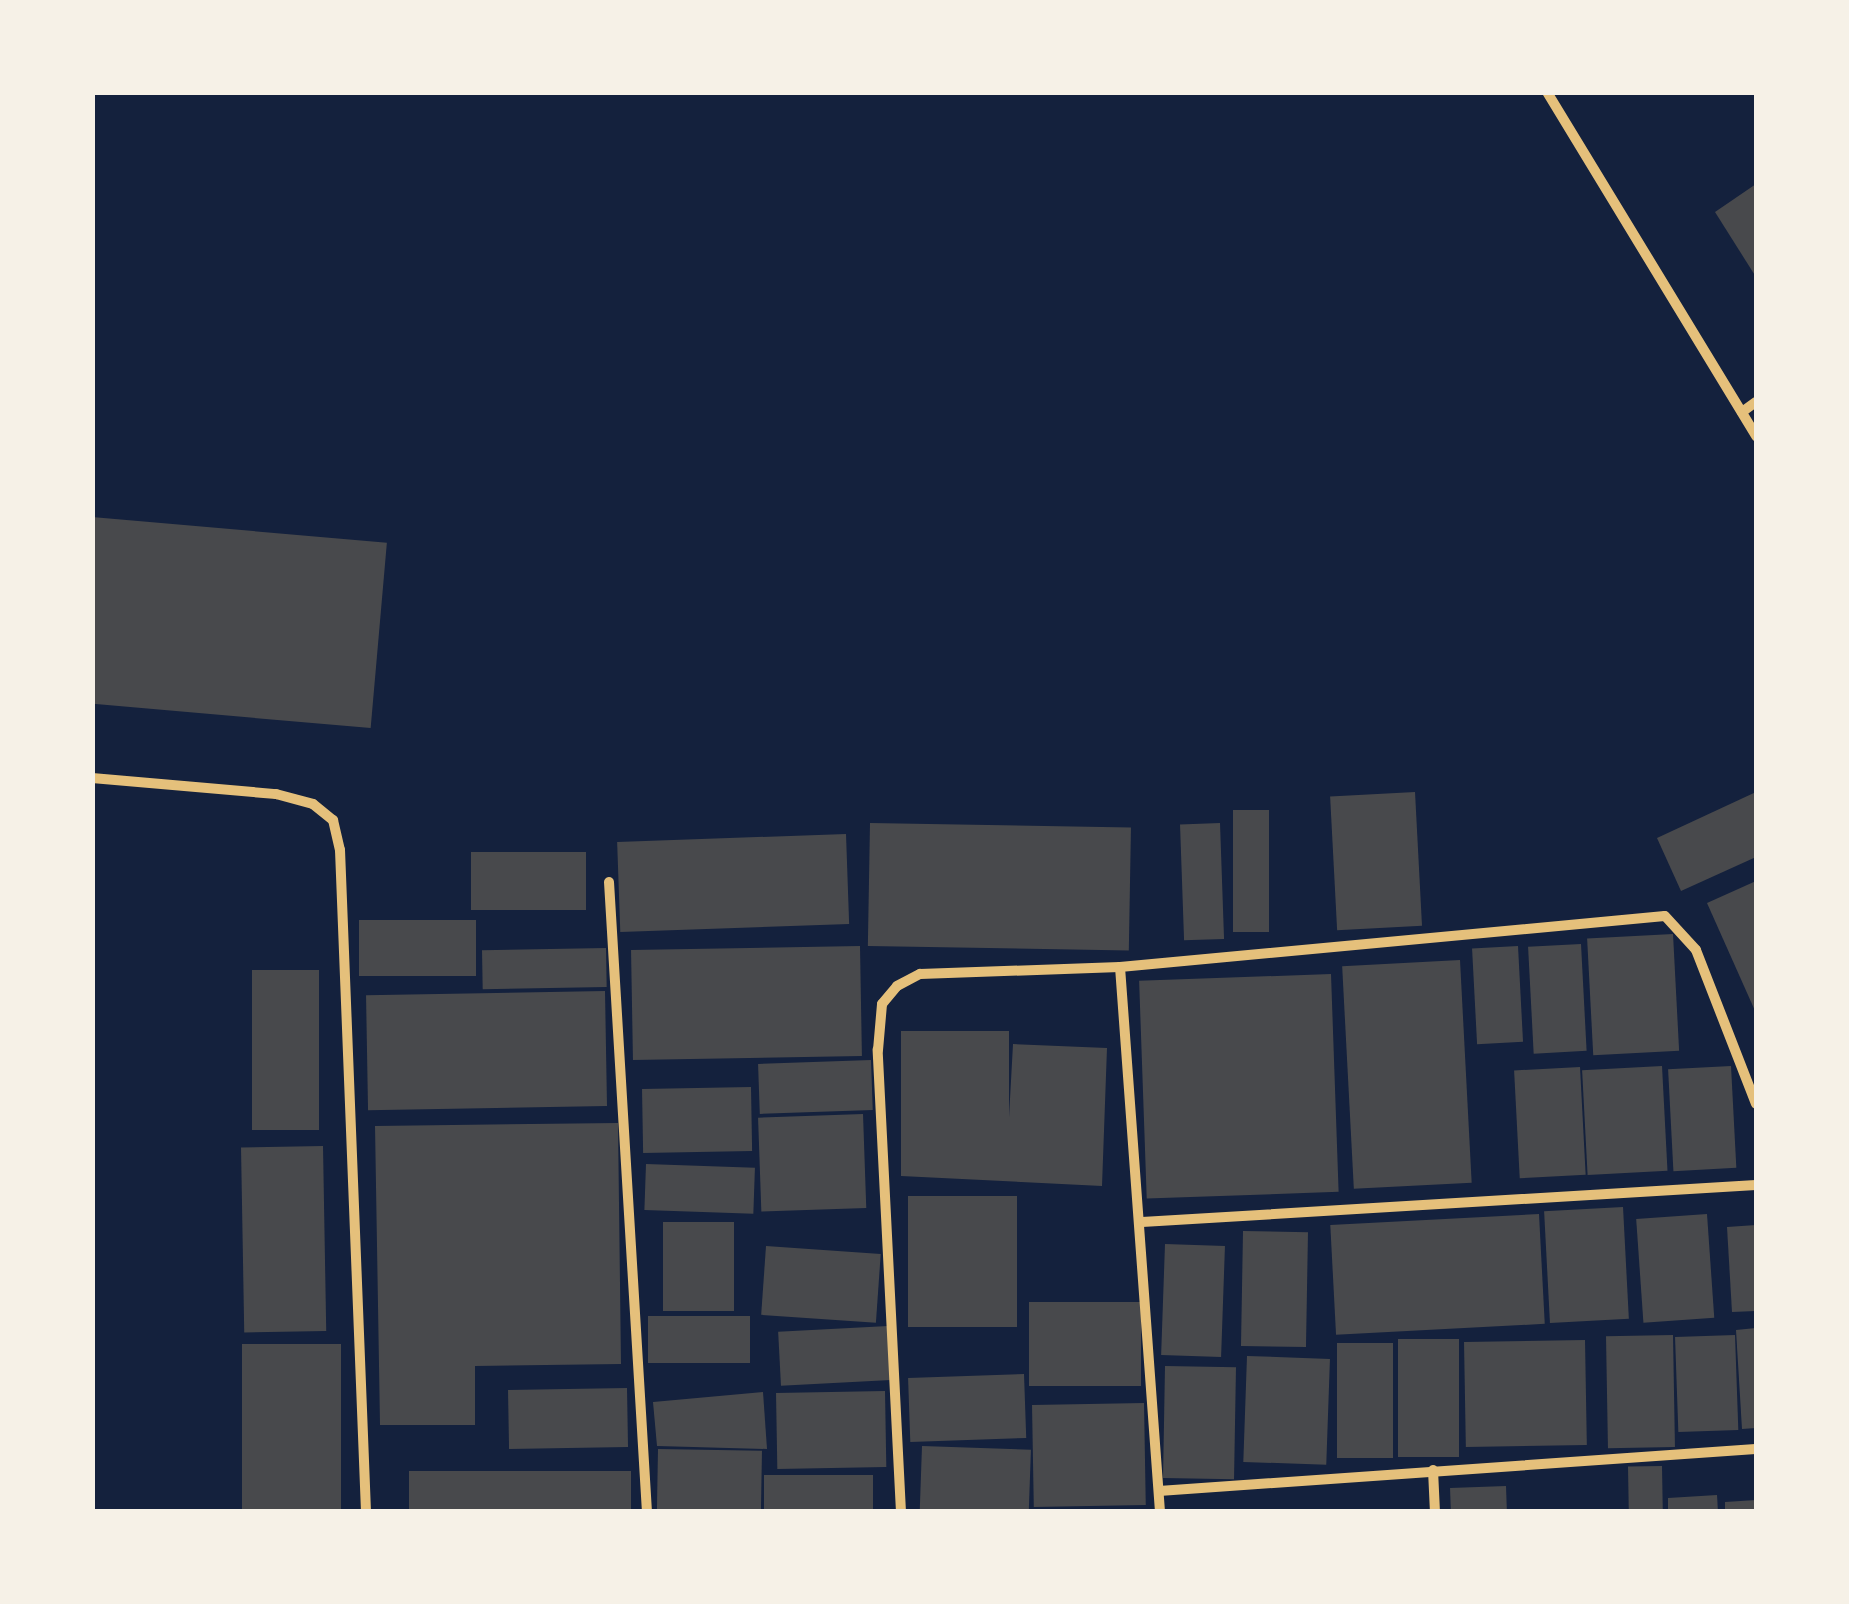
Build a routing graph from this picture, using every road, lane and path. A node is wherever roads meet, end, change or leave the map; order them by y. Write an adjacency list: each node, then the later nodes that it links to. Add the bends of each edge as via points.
1 (1547, 92): 3 (street)
2 (1756, 402): 3 (street)
3 (1742, 412): 4 (street)
4 (1756, 436)
5 (92, 778): 14 (street, via 276,794 313,804 333,820 340,850)
6 (608, 882): 15 (street)
7 (1120, 967): 8 (street, via 1665,916 1696,950); 10 (street); 16 (street, via 920,974 882,1004 878,1050)
8 (1756, 1104)
9 (1756, 1185): 10 (street)
10 (1142, 1222): 13 (street)
11 (1756, 1448): 12 (street)
12 (1433, 1470): 13 (street); 18 (street)
13 (1159, 1491): 17 (street)
14 (366, 1512)
15 (647, 1512)
16 (901, 1512)
17 (1160, 1512)
18 (1435, 1512)

